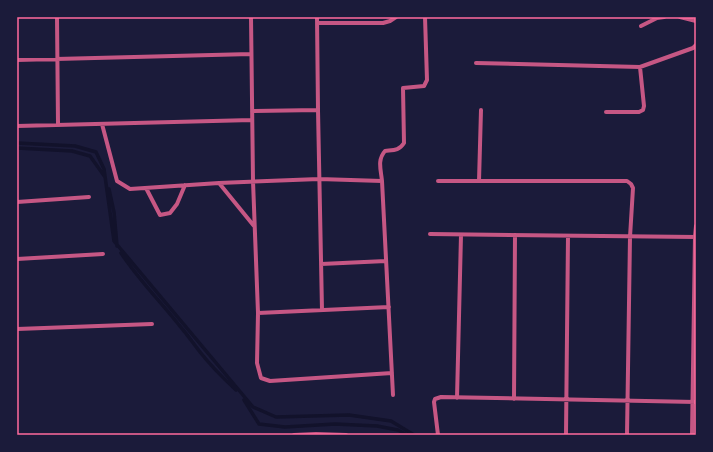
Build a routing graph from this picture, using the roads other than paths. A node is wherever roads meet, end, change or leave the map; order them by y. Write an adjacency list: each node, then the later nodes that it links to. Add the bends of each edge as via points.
1 (58, 17): 13 (street)
2 (251, 17): 12 (street)
3 (317, 17): 9 (street)
4 (396, 17): 9 (street, via 383,23)
5 (425, 17): 27 (street, via 427,80 424,86 403,88 404,143 397,150 385,151 382,155)
6 (664, 17): 10 (street)
7 (680, 17): 8 (street)
8 (696, 21)
9 (317, 23): 17 (street)
10 (641, 26)
11 (696, 45): 16 (street)
12 (251, 54): 13 (street); 19 (street)
13 (58, 59): 14 (street); 22 (street)
14 (17, 60)
15 (476, 63): 16 (street)
16 (640, 67): 20 (street, via 643,110)
17 (318, 110): 19 (street); 25 (street)
18 (481, 110): 29 (street)
19 (252, 111): 21 (street)
20 (606, 112)
21 (252, 120): 23 (street); 26 (street)
22 (58, 124): 23 (street); 24 (street)
23 (102, 124): 32 (street, via 117,181 130,189)
24 (17, 126)
25 (319, 179): 26 (street); 27 (street); 46 (street)
26 (253, 181): 30 (street); 35 (street)
27 (382, 181): 45 (street)
28 (438, 181): 29 (street)
29 (479, 181): 41 (street, via 627,181 633,188)
30 (219, 183): 31 (street); 35 (street)
31 (185, 185): 32 (street); 32 (street, via 170,213 160,215)
32 (146, 188)
33 (89, 197): 34 (street)
34 (17, 202)
35 (254, 226): 49 (street)
36 (696, 226): 42 (street)
37 (430, 234): 38 (street)
38 (460, 235): 39 (street); 54 (street)
39 (515, 235): 40 (street); 55 (street)
40 (568, 236): 41 (street); 56 (street)
41 (630, 237): 42 (street); 57 (street)
42 (695, 237): 58 (street)
43 (103, 254): 44 (street)
44 (17, 259)
45 (386, 261): 46 (street); 47 (street)
46 (321, 264): 48 (street)
47 (388, 308): 48 (street); 52 (street)
48 (322, 310): 49 (street)
49 (258, 313): 52 (street, via 257,363 261,378 270,381)
50 (152, 324): 51 (street)
51 (17, 329)
52 (392, 373): 53 (street)
53 (393, 395)
54 (457, 398): 55 (street); 62 (street, via 441,397 434,400)
55 (514, 399): 56 (street)
56 (566, 400): 57 (street); 63 (street)
57 (628, 400): 58 (street); 64 (street)
58 (694, 402): 65 (street)
59 (316, 434): 60 (street); 61 (street)
60 (294, 435)
61 (346, 435)
62 (438, 435)
63 (566, 435)
64 (627, 435)
65 (692, 435)

